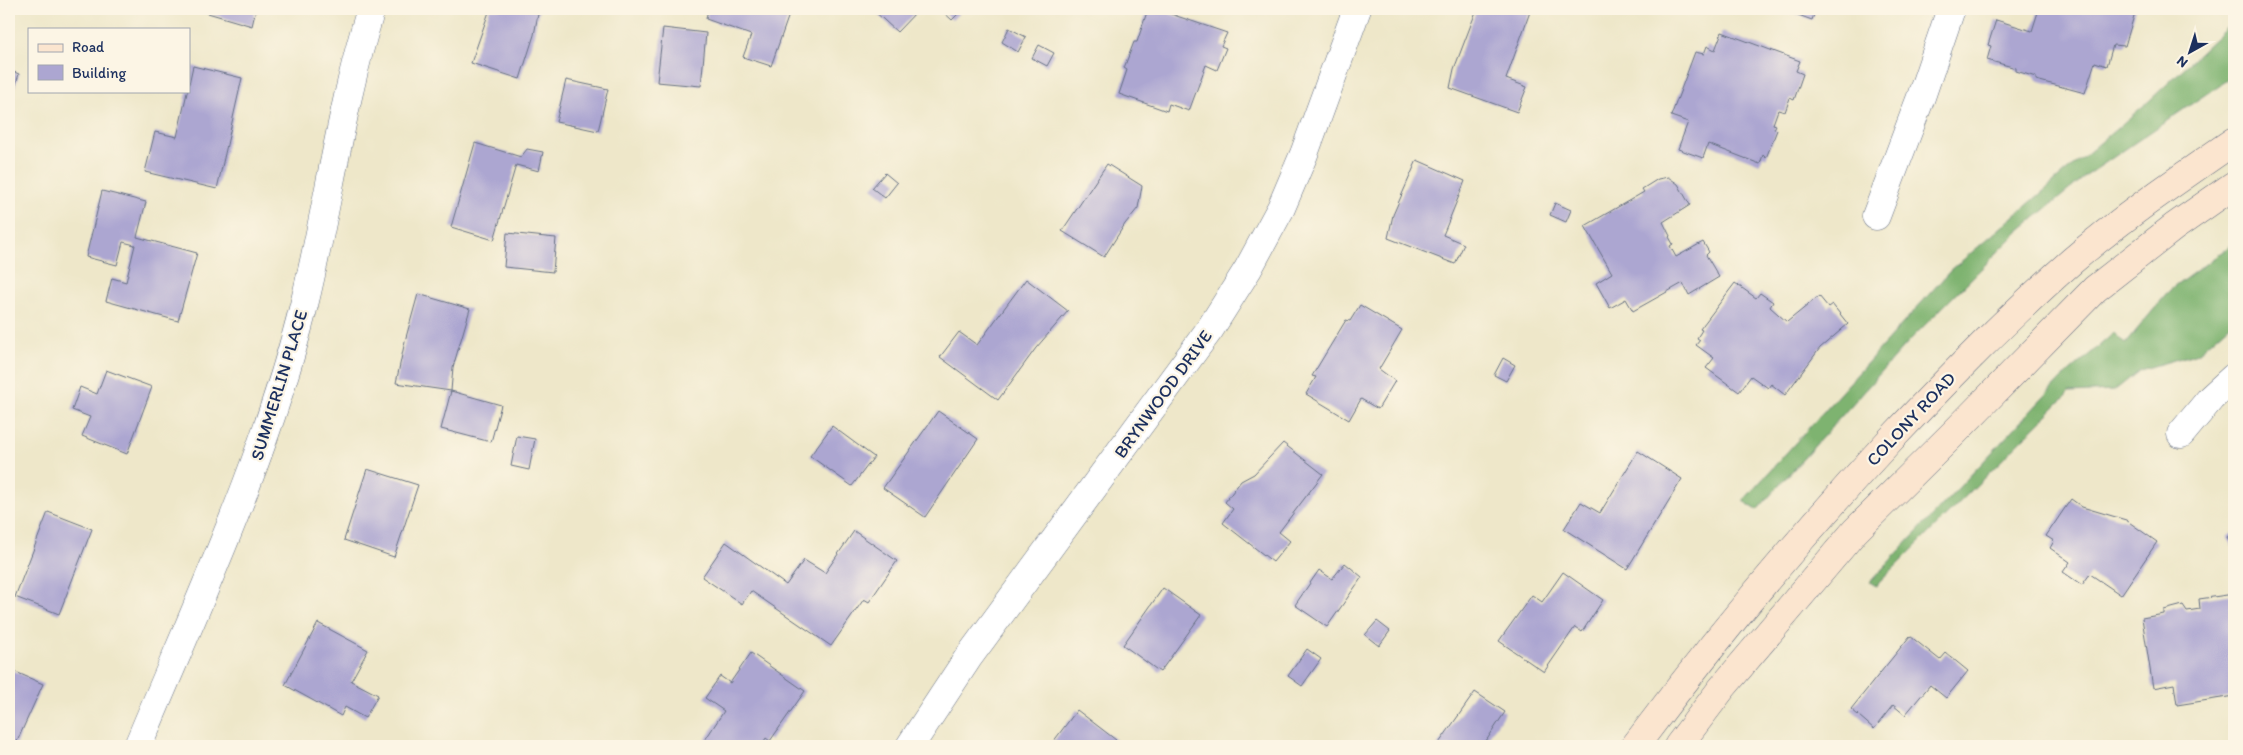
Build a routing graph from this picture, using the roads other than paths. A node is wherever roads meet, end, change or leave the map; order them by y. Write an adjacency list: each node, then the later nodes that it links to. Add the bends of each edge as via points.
1 (371, 9): 11 (street, SUMMERLIN PLACE, via 358,52 304,306 268,428)
2 (1357, 9): 12 (street, BRYNWOOD DRIVE, via 1304,154 1281,208 1248,270 1210,329 968,658)
3 (1951, 9): 6 (street)
4 (2234, 141): 8 (main road, COLONY ROAD, via 2152,198 2073,260 1994,333)
5 (2234, 185): 9 (main road, via 2095,289)
6 (1876, 216)
7 (2234, 376): 10 (street)
8 (1923, 406): 9 (main road); 13 (main road, COLONY ROAD, via 1833,502 1700,660)
9 (1954, 433): 14 (main road, via 1855,531 1722,688)
10 (2181, 434)
11 (138, 746)
12 (910, 746)
13 (1635, 746)
14 (1678, 746)

